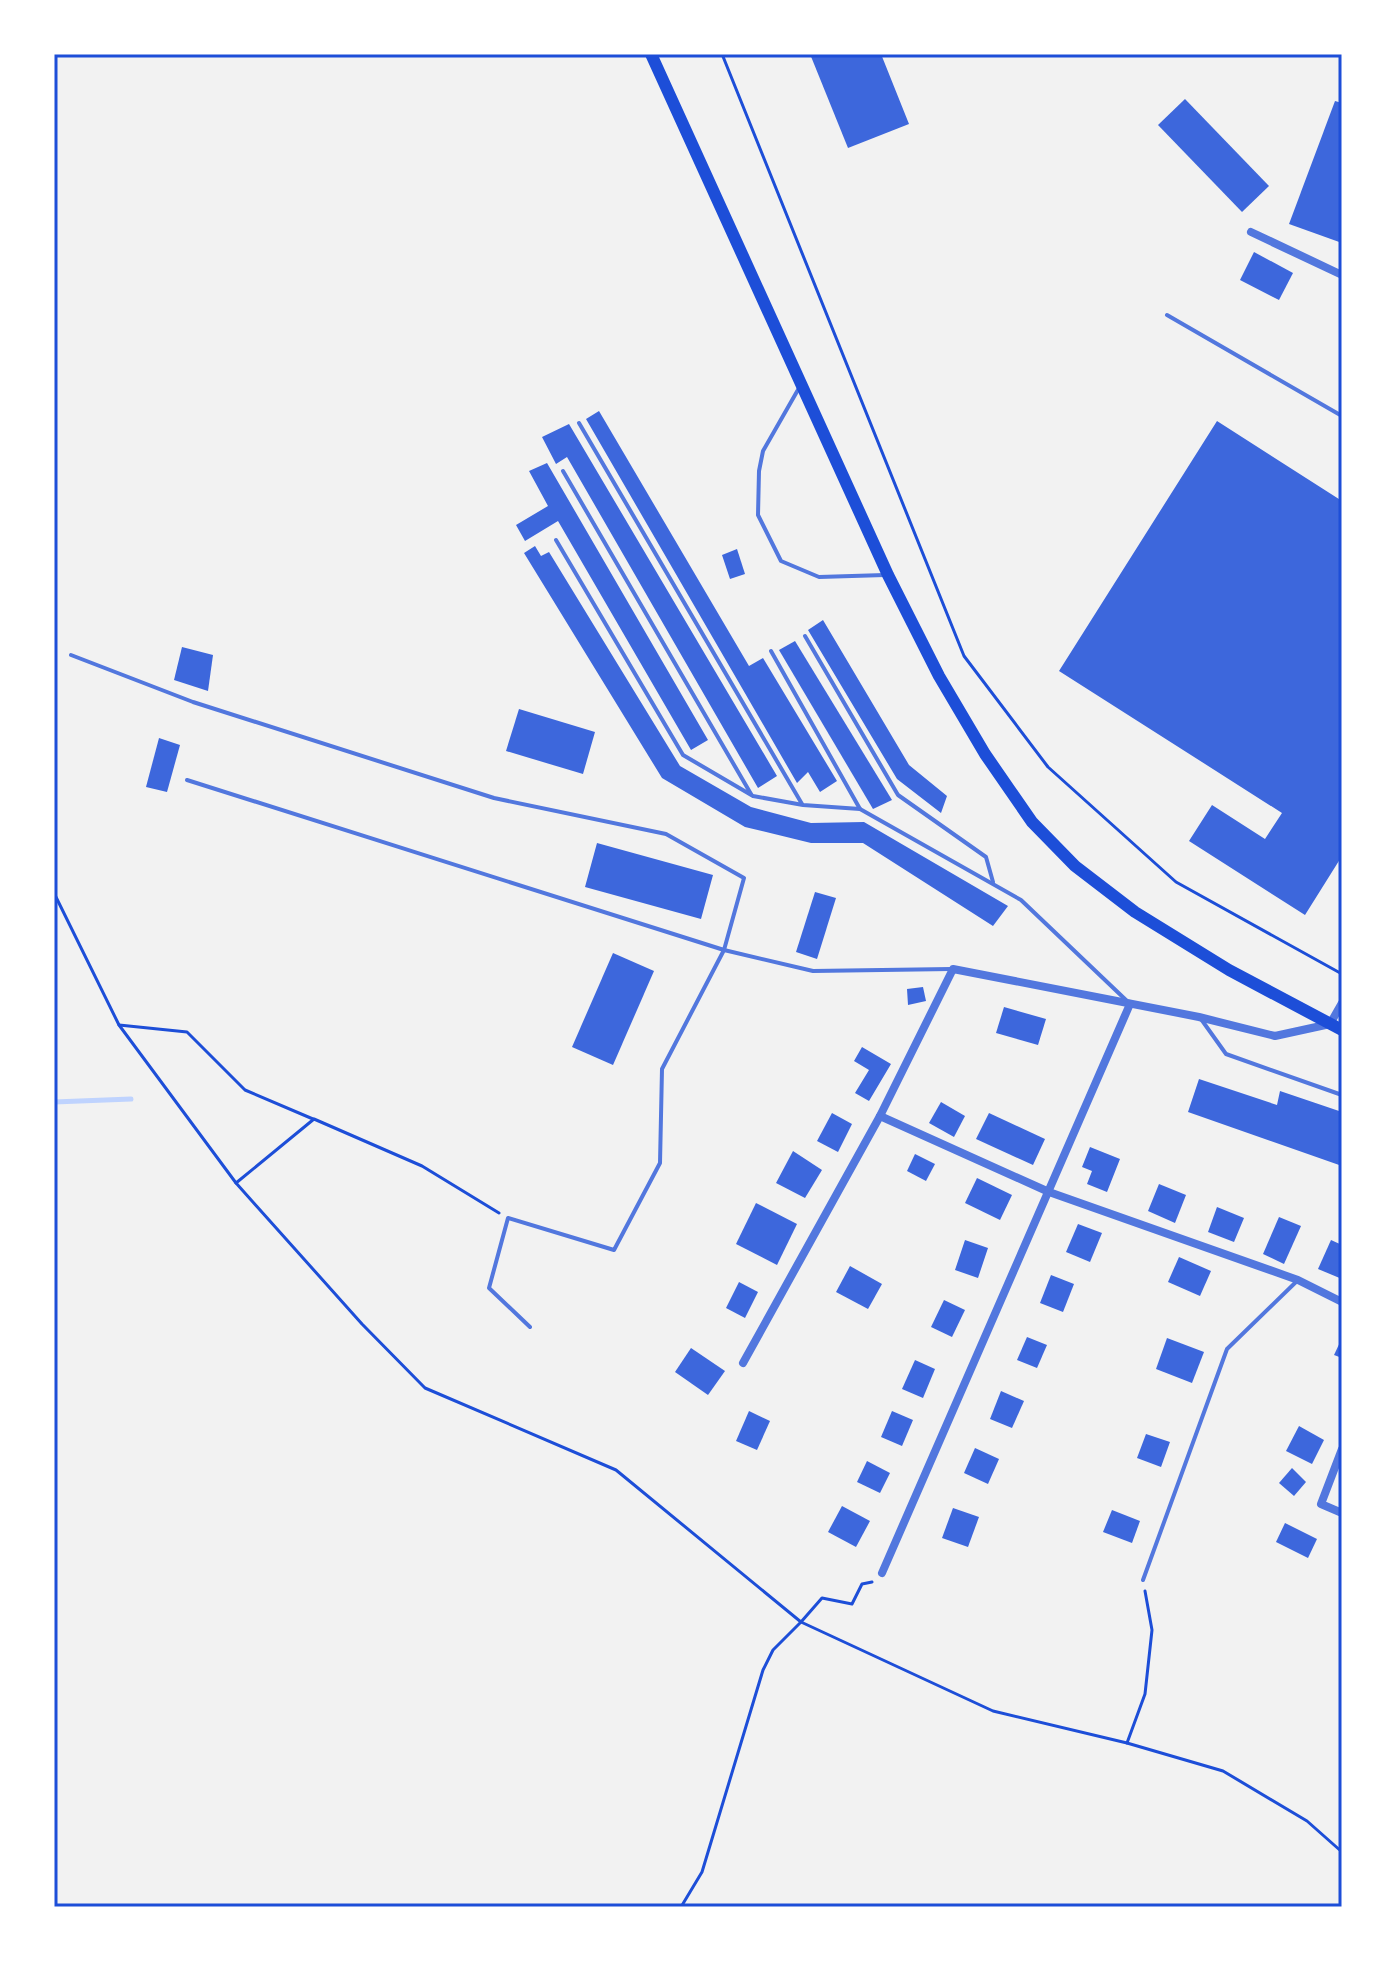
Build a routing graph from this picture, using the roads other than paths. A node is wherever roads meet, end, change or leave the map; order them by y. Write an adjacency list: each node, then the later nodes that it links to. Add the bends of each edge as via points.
1 (651, 54): 5 (main road)
2 (1251, 232): 3 (street)
3 (1342, 275)
4 (1167, 315): 6 (lane)
5 (802, 382): 10 (main road); 10 (lane, via 763,451 758,515 781,561 819,577)
6 (1342, 416)
7 (579, 423): 16 (lane)
8 (563, 471): 15 (lane)
9 (556, 540): 15 (lane, via 683,755)
10 (888, 575): 24 (main road, via 985,754 1032,822 1075,866 1135,912 1229,970)
11 (805, 636): 18 (lane, via 898,795 986,857)
12 (771, 651): 17 (lane)
13 (71, 655): 19 (lane, via 193,702 494,798 666,834 744,878)
14 (187, 780): 19 (lane)
15 (753, 796): 16 (lane)
16 (803, 805): 17 (lane)
17 (860, 809): 18 (lane)
18 (994, 885): 22 (lane, via 1021,900)
19 (724, 950): 20 (lane, via 813,971); 30 (lane, via 662,1069 660,1163 614,1250 508,1218 489,1288)
20 (953, 969): 22 (street); 26 (street)
21 (1342, 1003): 24 (street)
22 (1130, 1004): 23 (street); 27 (street)
23 (1199, 1017): 24 (street, via 1275,1036); 25 (lane, via 1226,1054)
24 (1336, 1027)
25 (1342, 1095)
26 (880, 1116): 27 (street); 31 (street)
27 (1049, 1192): 28 (street); 34 (street)
28 (1298, 1280): 29 (street); 35 (lane, via 1227,1349)
29 (1342, 1302)
30 (530, 1327)
31 (743, 1363)
32 (1342, 1449): 33 (street, via 1321,1504)
33 (1342, 1513)
34 (882, 1573)
35 (1143, 1580)

